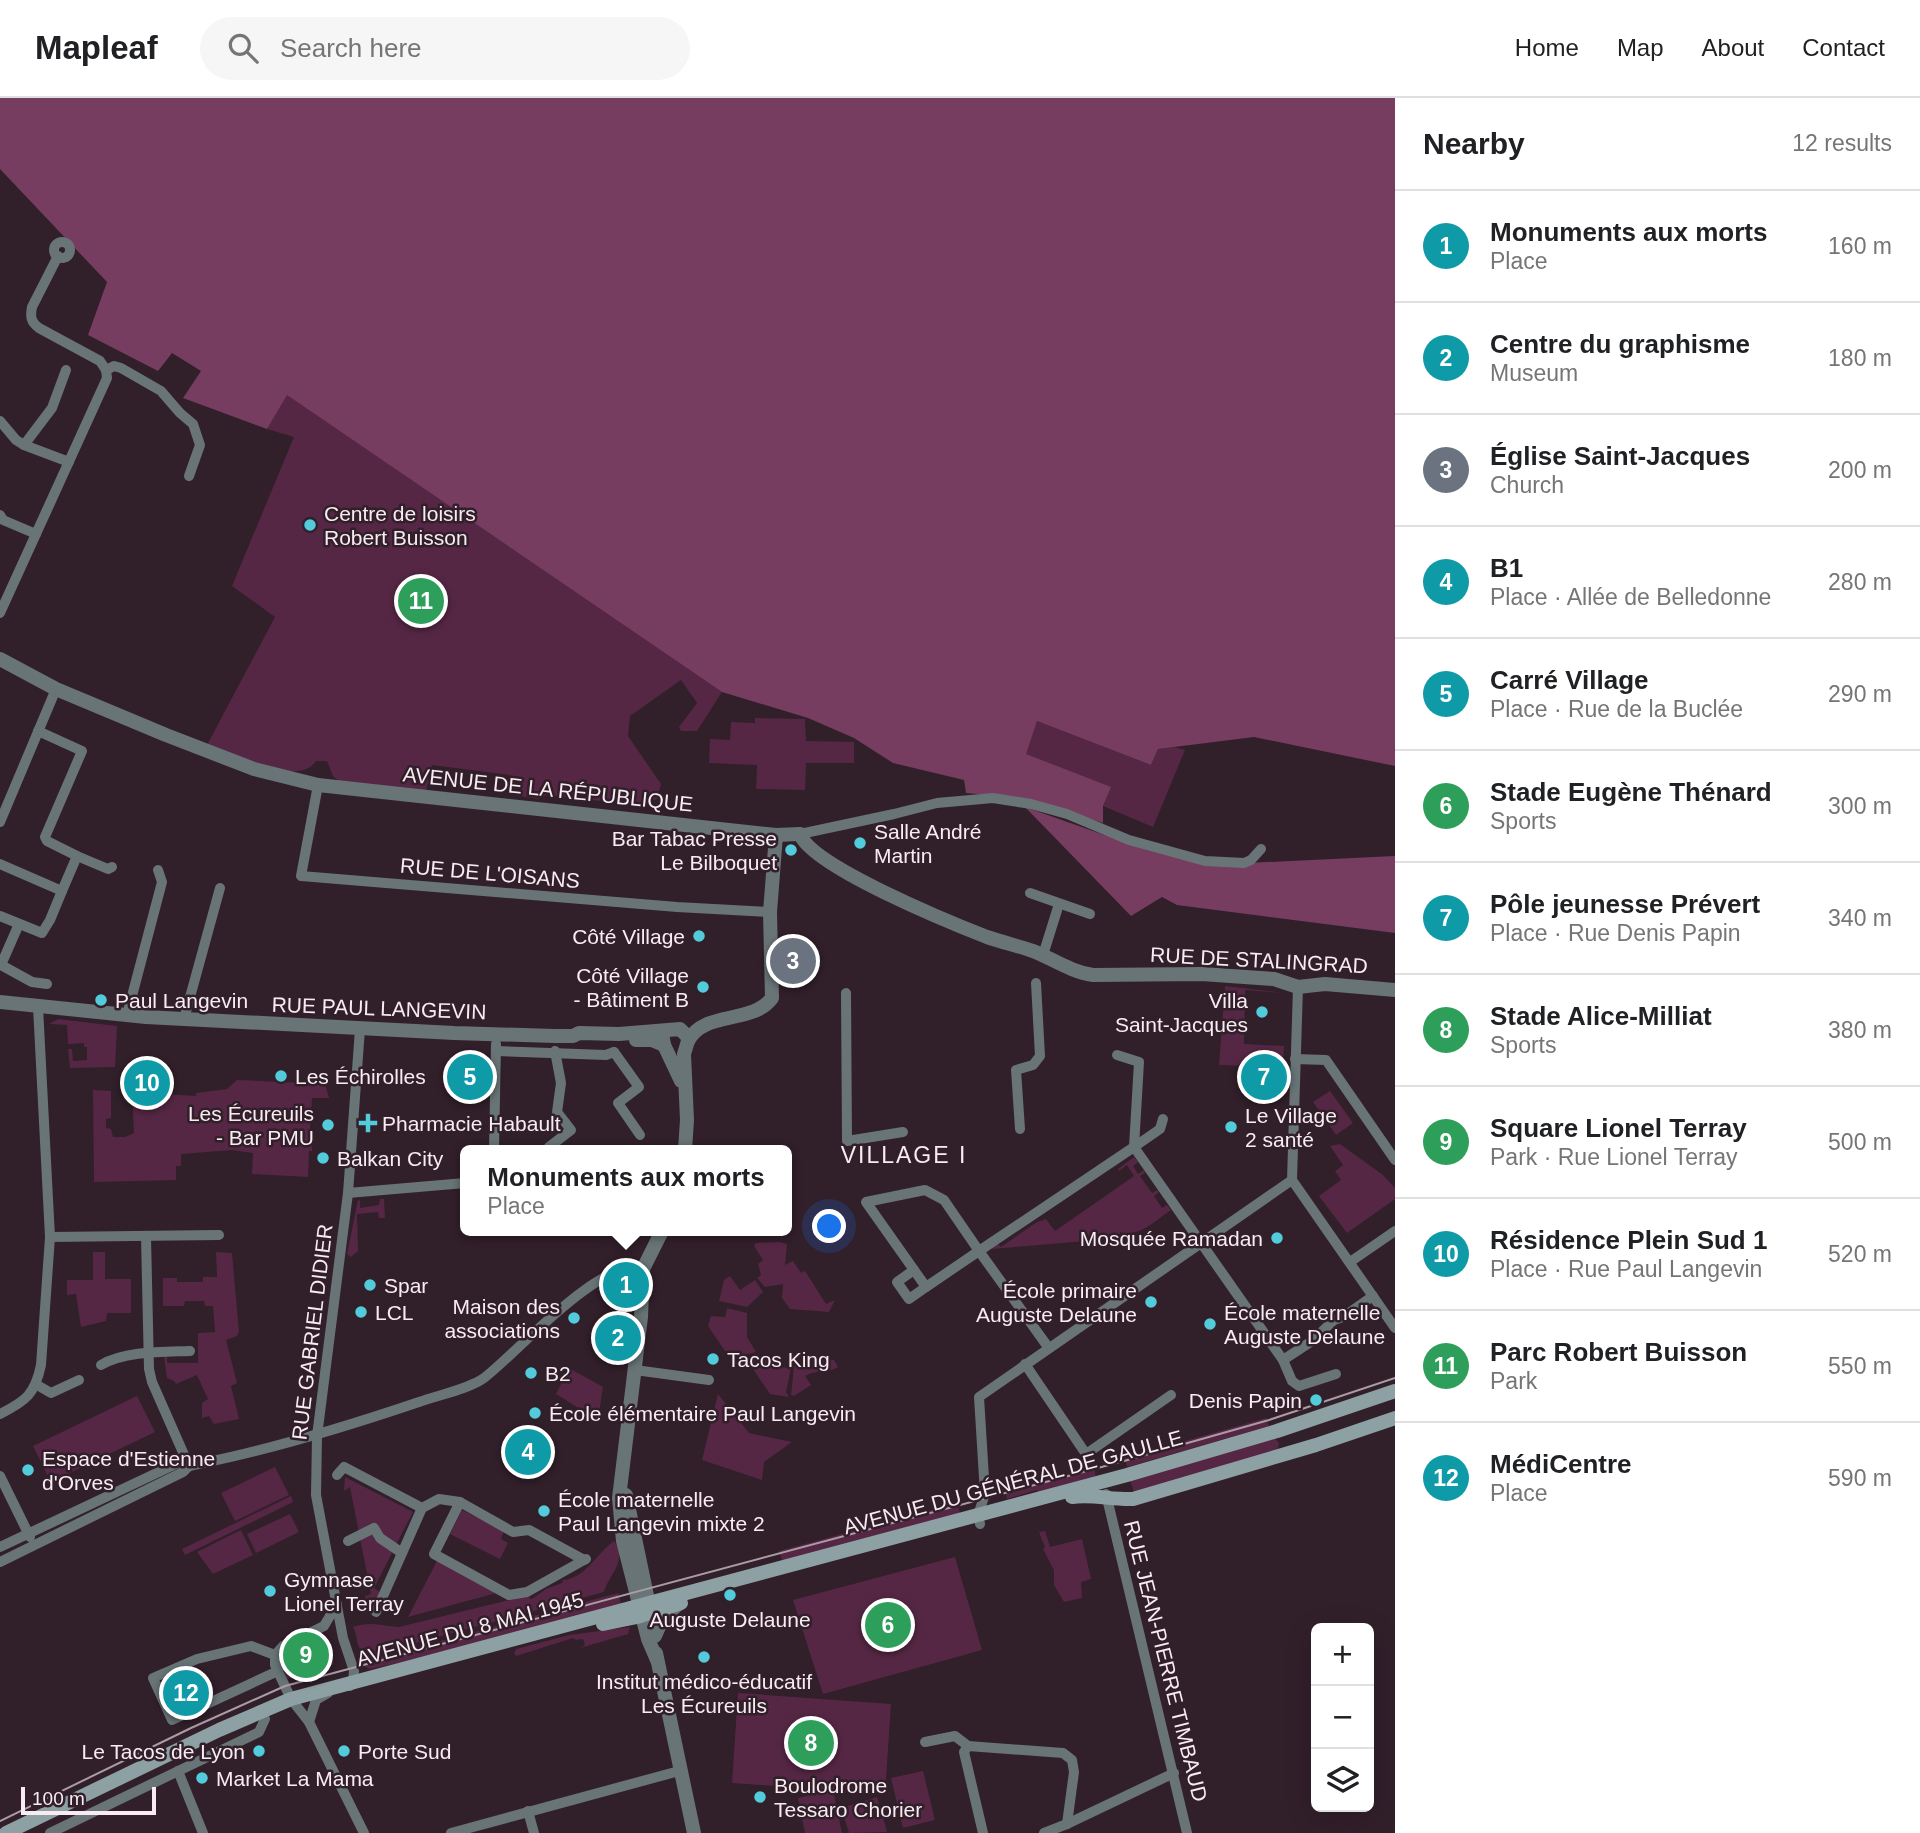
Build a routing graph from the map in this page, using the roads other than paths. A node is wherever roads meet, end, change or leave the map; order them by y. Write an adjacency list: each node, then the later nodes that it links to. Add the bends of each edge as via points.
1 (58, 257): 3 (street, via 32,307 32,321 97,359)
2 (66, 370): 5 (street, via 52,408)
3 (106, 370): 6 (street, via 107,378); 7 (street, via 121,368 162,391 194,424 200,445)
4 (0, 421): 5 (street)
5 (24, 445): 6 (street)
6 (69, 462): 9 (street)
7 (189, 476)
8 (0, 515): 9 (street)
9 (36, 534): 10 (street)
10 (3, 599): 11 (street)
11 (0, 613)
12 (0, 659): 13 (street, AVENUE DE LA RÉPUBLIQUE)
13 (56, 689): 14 (street); 15 (street, AVENUE DE LA RÉPUBLIQUE, via 232,761)
14 (38, 731): 16 (street); 20 (street, via 82,751 46,837)
15 (318, 785): 18 (street, AVENUE DE LA RÉPUBLIQUE); 28 (street, RUE DE L'OISANS, via 301,876)
16 (0, 822)
17 (800, 834): 18 (street, AVENUE DE LA RÉPUBLIQUE); 19 (street, via 937,803 993,798 1067,814 1129,840 1205,861 1244,863); 32 (street, via 812,849 857,878 973,931)
18 (776, 835): 28 (street)
19 (1261, 849)
20 (77, 856): 22 (street); 25 (street)
21 (0, 864): 25 (street)
22 (112, 867)
23 (158, 870): 40 (street, via 162,882)
24 (220, 888): 41 (street)
25 (62, 891): 31 (street, via 45,930 38,933)
26 (1030, 893): 27 (street)
27 (1059, 904): 29 (street); 32 (street)
28 (770, 912): 42 (street, via 772,998 760,1008)
29 (1090, 915)
30 (0, 916): 31 (street)
31 (19, 924): 34 (street, via 1,965 32,982)
32 (1043, 955): 35 (street, RUE DE STALINGRAD, via 1093,975 1202,974 1273,979)
33 (1036, 983): 55 (street, via 1040,1056 1033,1065 1016,1070)
34 (47, 984)
35 (1298, 987): 36 (street, RUE DE STALINGRAD, via 1325,984); 52 (street)
36 (1395, 990)
37 (846, 993): 56 (street, via 847,1141)
38 (0, 1002): 39 (street, RUE PAUL LANGEVIN)
39 (38, 1007): 40 (street, RUE PAUL LANGEVIN); 69 (street)
40 (127, 1015): 41 (street, RUE PAUL LANGEVIN)
41 (184, 1019): 43 (street, RUE PAUL LANGEVIN)
42 (709, 1023): 44 (street); 47 (street, via 698,1028)
43 (360, 1029): 45 (street, RUE PAUL LANGEVIN); 65 (street, RUE GABRIEL DIDIER)
44 (673, 1029): 46 (street, RUE PAUL LANGEVIN); 47 (street, via 684,1032); 48 (street, via 663,1037)
45 (496, 1034): 46 (street, RUE PAUL LANGEVIN); 49 (street)
46 (616, 1042): 48 (street, RUE PAUL LANGEVIN, via 648,1039); 50 (street, via 607,1055); 57 (street, via 639,1087 618,1103)
47 (687, 1044): 48 (street, via 676,1054); 53 (street)
48 (665, 1048): 53 (street)
49 (496, 1051): 50 (street); 58 (street)
50 (555, 1051): 59 (street, via 561,1083 556,1112 571,1130)
51 (1117, 1055): 61 (street, via 1139,1062)
52 (1295, 1059): 62 (street, via 1326,1060); 63 (street)
53 (685, 1092): 60 (street)
54 (1163, 1119): 61 (street, via 1160,1129)
55 (1020, 1129)
56 (903, 1132)
57 (640, 1135)
58 (494, 1145)
59 (552, 1145)
60 (685, 1145)
61 (1134, 1147): 71 (street); 72 (street)
62 (1395, 1160)
63 (1292, 1180): 71 (street); 73 (street)
64 (460, 1183): 65 (street)
65 (348, 1193): 94 (street, RUE GABRIEL DIDIER)
66 (1395, 1231): 73 (street)
67 (219, 1235): 70 (street)
68 (660, 1236): 74 (street)
69 (50, 1237): 70 (street); 89 (street)
70 (146, 1237): 81 (street)
71 (1202, 1243): 79 (street); 82 (street)
72 (979, 1251): 75 (street, via 944,1200 925,1190 866,1202); 76 (street); 79 (street)
73 (1350, 1262): 77 (street)
74 (643, 1269): 85 (street); 94 (street, via 622,1269 576,1297 480,1381)
75 (914, 1270): 76 (street); 76 (street, via 897,1282 903,1291 909,1299)
76 (926, 1287)
77 (1373, 1296): 78 (street); 82 (street)
78 (1395, 1328)
79 (1048, 1347): 83 (street)
80 (190, 1352): 81 (street)
81 (148, 1354): 84 (street, via 114,1358); 95 (street, via 152,1382)
82 (1283, 1360): 86 (street, via 1292,1381 1300,1386)
83 (1025, 1364): 91 (street, via 1086,1454); 100 (street, via 979,1397)
84 (101, 1365)
85 (635, 1370): 87 (street); 96 (street)
86 (1336, 1374)
87 (709, 1380)
88 (79, 1381): 89 (street, via 51,1392)
89 (37, 1385): 92 (street, via 21,1403)
90 (1395, 1391): 99 (main road, AVENUE DU GÉNÉRAL DE GAULLE, via 1277,1431)
91 (1171, 1395)
92 (0, 1414)
93 (1395, 1418): 101 (main road, AVENUE DU GÉNÉRAL DE GAULLE, via 1133,1499)
94 (317, 1436): 95 (street); 115 (street, RUE GABRIEL DIDIER, via 316,1495)
95 (189, 1465): 106 (street, via 180,1462); 108 (street)
96 (623, 1473): 110 (street, via 620,1526); 113 (street)
97 (337, 1475): 104 (street, via 344,1467)
98 (0, 1476): 106 (street)
99 (1102, 1481): 101 (street, RUE JEAN-PIERRE TIMBAUD); 103 (main road, AVENUE DU GÉNÉRAL DE GAULLE)
100 (985, 1494): 103 (street); 105 (street)
101 (1107, 1498): 105 (main road, AVENUE DU GÉNÉRAL DE GAULLE, via 1088,1495); 136 (street, RUE JEAN-PIERRE TIMBAUD)
102 (460, 1502): 102 (street, via 434,1554 509,1595 527,1592 585,1560 529,1530 513,1532); 104 (street, via 439,1499)
103 (1008, 1506): 105 (main road, AVENUE DU GÉNÉRAL DE GAULLE)
104 (422, 1508): 111 (street)
105 (979, 1519): 114 (main road, AVENUE DU GÉNÉRAL DE GAULLE); 114 (main road, AVENUE DU GÉNÉRAL DE GAULLE)
106 (28, 1532): 108 (street); 109 (street)
107 (348, 1541): 111 (street, via 374,1528)
108 (34, 1545): 112 (street)
109 (0, 1547)
110 (626, 1552): 116 (street); 117 (street, via 629,1589)
111 (402, 1553): 118 (street)
112 (0, 1562)
113 (645, 1582): 114 (street, via 657,1593); 116 (street)
114 (686, 1596): 116 (main road, AVENUE DU GÉNÉRAL DE GAULLE); 116 (street); 122 (street, via 662,1620)
115 (337, 1604): 120 (street); 121 (street, RUE GABRIEL DIDIER)
116 (645, 1609): 117 (main road, AVENUE DU 8 MAI 1945); 119 (main road, AVENUE DU 8 MAI 1945); 122 (street)
117 (617, 1611): 125 (main road, AVENUE DU 8 MAI 1945)
118 (376, 1612)
119 (596, 1625): 122 (street, via 637,1627); 128 (main road, AVENUE DU 8 MAI 1945)
120 (324, 1626): 121 (street); 123 (street, via 282,1646)
121 (343, 1638): 124 (street)
122 (654, 1646): 135 (street)
123 (275, 1655): 126 (street); 126 (street, via 251,1646 197,1659 153,1678 172,1720)
124 (352, 1662): 125 (street, via 373,1673); 127 (street)
125 (398, 1670): 127 (main road, AVENUE DU 8 MAI 1945)
126 (278, 1671): 129 (street)
127 (354, 1682): 128 (street); 129 (main road, AVENUE DU 8 MAI 1945)
128 (316, 1700): 129 (main road, AVENUE DU 8 MAI 1945); 131 (street)
129 (294, 1703): 130 (main road, AVENUE DU 8 MAI 1945); 131 (street); 139 (main road, AVENUE DU 8 MAI 1945, via 219,1730)
130 (265, 1719): 134 (street, AVENUE DU 8 MAI 1945, via 259,1732); 139 (main road, AVENUE DU 8 MAI 1945, via 173,1759)
131 (309, 1722): 143 (street)
132 (925, 1742): 133 (street, via 955,1736)
133 (968, 1746): 138 (street, via 1063,1753 1072,1760); 147 (street, via 964,1752)
134 (178, 1771): 139 (street, AVENUE DU 8 MAI 1945); 142 (street)
135 (679, 1771): 137 (street); 146 (street)
136 (1174, 1773): 138 (street); 149 (street, RUE JEAN-PIERRE TIMBAUD)
137 (528, 1811): 144 (street); 145 (street)
138 (1067, 1825): 148 (street)
139 (46, 1826): 140 (main road, AVENUE DU 8 MAI 1945); 141 (main road, AVENUE DU 8 MAI 1945)
140 (6, 1833)
141 (21, 1833)
142 (203, 1833)
143 (364, 1833)
144 (451, 1833)
145 (534, 1833)
146 (694, 1833)
147 (982, 1833)
148 (1044, 1833)
149 (1188, 1833)

